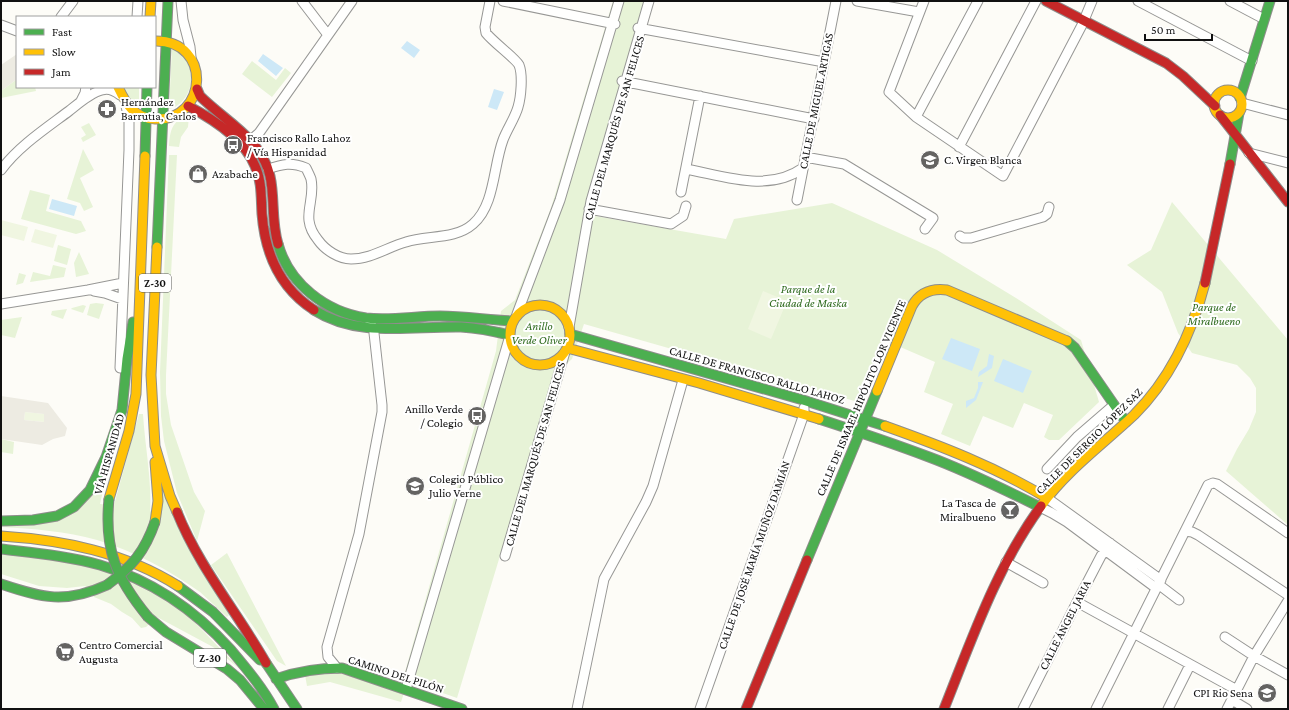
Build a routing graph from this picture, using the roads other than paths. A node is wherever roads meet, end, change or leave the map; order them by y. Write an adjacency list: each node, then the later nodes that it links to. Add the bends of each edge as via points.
1 (73, 1): 23 (street)
2 (138, 1): 24 (street)
3 (151, 1): 25 (main road)
4 (168, 1): 34 (main road, Z-30)
5 (181, 1): 35 (street)
6 (302, 1): 32 (street)
7 (352, 1): 32 (street)
8 (490, 1): 66 (street, via 486,33 519,65 520,95 518,109 502,141 484,211 473,224 460,233 406,242 363,258 350,259 326,248 317,240 311,228 308,214 311,178 306,168 286,164)
9 (503, 1): 28 (street)
10 (619, 1): 28 (street)
11 (649, 1): 30 (street, CALLE DEL MARQUÉS DE SAN FELICES)
12 (836, 1): 37 (street, CALLE DE MIGUEL ARTIGAS)
13 (857, 1): 22 (street)
14 (924, 1): 22 (street)
15 (978, 1): 52 (street)
16 (1036, 1): 60 (street)
17 (1046, 1): 27 (main road)
18 (1092, 1): 27 (street)
19 (1138, 1): 36 (street)
20 (1230, 1): 26 (street)
21 (1270, 1): 26 (main road)
22 (919, 12): 52 (street, via 889,92)
23 (62, 16)
24 (137, 16)
25 (150, 16)
26 (1264, 19): 36 (main road)
27 (1083, 20): 48 (main road, via 1175,69); 60 (street, via 1003,176)
28 (614, 23): 83 (street, via 560,200)
29 (1, 25): 31 (street)
30 (640, 28): 37 (street); 38 (street, CALLE DEL MARQUÉS DE SAN FELICES)
31 (16, 31)
32 (328, 35): 59 (street)
33 (156, 41): 34 (main road)
34 (166, 41): 35 (main road, via 177,44); 56 (main road, Z-30)
35 (191, 57): 41 (main road, via 197,72)
36 (1252, 61): 44 (main road)
37 (824, 62): 54 (street, CALLE DE MIGUEL ARTIGAS)
38 (624, 82): 43 (street); 74 (street, CALLE DEL MARQUÉS DE SAN FELICES)
39 (86, 88): 45 (street)
40 (147, 88): 53 (main road, VÍA HISPANIDAD / Z-30)
41 (197, 89): 47 (main road); 59 (main road, via 205,101)
42 (119, 91): 45 (street, via 103,90); 46 (main road, VÍA HISPANIDAD)
43 (700, 96): 54 (street); 67 (street)
44 (1241, 100): 48 (main road, via 1235,92 1225,91 1215,99); 49 (main road); 51 (street)
45 (80, 102): 68 (street, via 22,147)
46 (126, 106): 53 (main road, VÍA HISPANIDAD); 55 (street, VÍA HISPANIDAD)
47 (188, 106): 56 (main road, via 172,117); 84 (main road, via 205,115 236,140 255,163 266,244 285,282 318,313 344,324)
48 (1215, 106): 50 (main road)
49 (1239, 113): 50 (main road, via 1231,118); 58 (main road, CALLE DE SERGIO LÓPEZ SAZ)
50 (1220, 115): 58 (main road)
51 (1288, 115)
52 (916, 117): 60 (street)
53 (146, 118): 56 (main road, VÍA HISPANIDAD); 57 (main road, VÍA HISPANIDAD / Z-30)
54 (814, 119): 62 (street, CALLE DE MIGUEL ARTIGAS)
55 (129, 120): 57 (street); 78 (street, VÍA HISPANIDAD)
56 (162, 120): 96 (main road, Z-30, via 151,375)
57 (145, 137): 77 (main road, VÍA HISPANIDAD / Z-30)
58 (1236, 137): 61 (main road); 63 (main road, CALLE DE SERGIO LÓPEZ SAZ)
59 (252, 140): 66 (main road)
60 (959, 147)
61 (1249, 153): 63 (main road, via 1240,153); 64 (street); 71 (main road)
62 (806, 157): 65 (street, CALLE DE MIGUEL ARTIGAS); 75 (street, via 844,164 932,218)
63 (1232, 158): 93 (main road, CALLE DE SERGIO LÓPEZ SAZ, via 1209,263 1189,332 1162,382)
64 (1288, 163)
65 (803, 168): 67 (street, via 790,176 758,182); 70 (street, CALLE DE MIGUEL ARTIGAS)
66 (268, 169): 82 (main road, via 275,235 283,259 292,274 308,292 328,306)
67 (686, 169): 69 (street)
68 (1, 170)
69 (681, 192)
70 (797, 200)
71 (1288, 202)
72 (686, 206): 74 (street, via 683,216 671,224)
73 (1049, 206): 76 (street, via 1047,214 1043,217 971,238)
74 (589, 210): 85 (street, CALLE DEL MARQUÉS DE SAN FELICES)
75 (924, 229)
76 (960, 236)
77 (140, 278): 95 (main road, via 128,352 123,407); 126 (main road, VÍA HISPANIDAD / Z-30, bridge, via 136,400 109,498 106,525 112,556 126,590 148,618 227,669)
78 (122, 283): 79 (street); 80 (street, VÍA HISPANIDAD)
79 (88, 290): 80 (street, via 105,292); 81 (street)
80 (122, 299): 95 (street, VÍA HISPANIDAD, via 119,377)
81 (1, 304)
82 (367, 318): 83 (main road); 84 (street)
83 (515, 318): 85 (main road, via 523,309 530,306 548,305 565,317); 86 (main road)
84 (374, 329): 86 (main road, via 466,328 494,331); 119 (street, via 382,408 359,534 327,647 328,657)
85 (570, 330): 87 (main road); 89 (main road, CALLE DE FRANCISCO RALLO LAHOZ)
86 (509, 337): 87 (main road, via 516,354 530,364 545,365 553,362); 123 (street)
87 (566, 350): 88 (main road, CALLE DE FRANCISCO RALLO LAHOZ); 106 (street, CALLE DEL MARQUÉS DE SAN FELICES)
88 (683, 380): 91 (main road, CALLE DE FRANCISCO RALLO LAHOZ); 129 (street, via 653,486 604,579)
89 (803, 400): 91 (street, CALLE DE JOSÉ MARÍA MUÑOZ DAMIÁN); 92 (main road, CALLE DE FRANCISCO RALLO LAHOZ)
90 (1114, 405): 92 (main road, CALLE DE ISMAEL HIPÓLITO LOR VICENTE, via 1075,348 1065,339 938,288 922,293 914,302); 93 (main road, CALLE DE ISMAEL HIPÓLITO LOR VICENTE); 97 (street, via 1077,437)
91 (804, 414): 94 (main road, CALLE DE FRANCISCO RALLO LAHOZ); 130 (street, CALLE DE JOSÉ MARÍA MUÑOZ DAMIÁN)
92 (865, 419): 94 (main road, CALLE DE ISMAEL HIPÓLITO LOR VICENTE); 98 (main road, CALLE DE FRANCISCO RALLO LAHOZ, via 966,457 1019,481)
93 (1126, 422): 98 (main road, CALLE DE SERGIO LÓPEZ SAZ, via 1084,459)
94 (860, 432): 99 (main road, CALLE DE FRANCISCO RALLO LAHOZ, via 951,466); 131 (main road, CALLE DE ISMAEL HIPÓLITO LOR VICENTE)
95 (113, 437): 100 (main road, via 92,485 79,503 57,515)
96 (155, 446): 109 (main road, Z-30, bridge, via 158,487 155,522 148,541 132,566 107,586 79,597 63,599 35,596); 120 (main road, Z-30, via 170,496 193,548)
97 (1047, 469)
98 (1047, 498): 99 (main road, CALLE DE SERGIO LÓPEZ SAZ); 104 (street, CALLE DE FRANCISCO RALLO LAHOZ)
99 (1040, 507): 104 (street, CALLE DE FRANCISCO RALLO LAHOZ); 107 (main road, CALLE DE SERGIO LÓPEZ SAZ)
100 (1, 522)
101 (1185, 532): 102 (street, via 1207,486 1213,483); 110 (street); 111 (street, via 1198,535)
102 (1288, 533)
103 (1, 536): 120 (main road, via 44,540 99,551 161,576 206,606)
104 (1107, 546): 110 (street, CALLE DE FRANCISCO RALLO LAHOZ); 114 (street, CALLE ÁNGEL JARIA)
105 (1, 549): 126 (main road, via 100,565 137,578 161,591 212,628 244,665)
106 (505, 556)
107 (1006, 562): 108 (street); 132 (main road, CALLE DE SERGIO LÓPEZ SAZ, via 985,606)
108 (1043, 583)
109 (1, 584)
110 (1158, 584): 112 (street, CALLE DE FRANCISCO RALLO LAHOZ); 115 (street)
111 (1288, 595)
112 (1179, 600)
113 (1288, 601): 117 (street)
114 (1077, 602): 115 (street); 133 (street, CALLE ÁNGEL JARIA)
115 (1134, 633): 118 (street); 134 (street)
116 (1225, 637): 117 (street)
117 (1254, 656): 121 (street); 124 (street)
118 (1190, 664): 124 (street); 135 (street)
119 (337, 668): 122 (main road, CAMINO DEL PILÓN, via 296,672); 123 (main road, CAMINO DEL PILÓN)
120 (270, 671): 122 (main road)
121 (1288, 675)
122 (276, 679): 127 (main road)
123 (406, 689): 128 (main road, CAMINO DEL PILÓN)
124 (1237, 690): 125 (street)
125 (1232, 700): 136 (street); 137 (street)
126 (270, 708)
127 (297, 709)
128 (462, 709)
129 (577, 709)
130 (700, 709)
131 (746, 709)
132 (944, 709)
133 (1023, 709)
134 (1096, 709)
135 (1168, 709)
136 (1227, 709)
137 (1247, 709)

